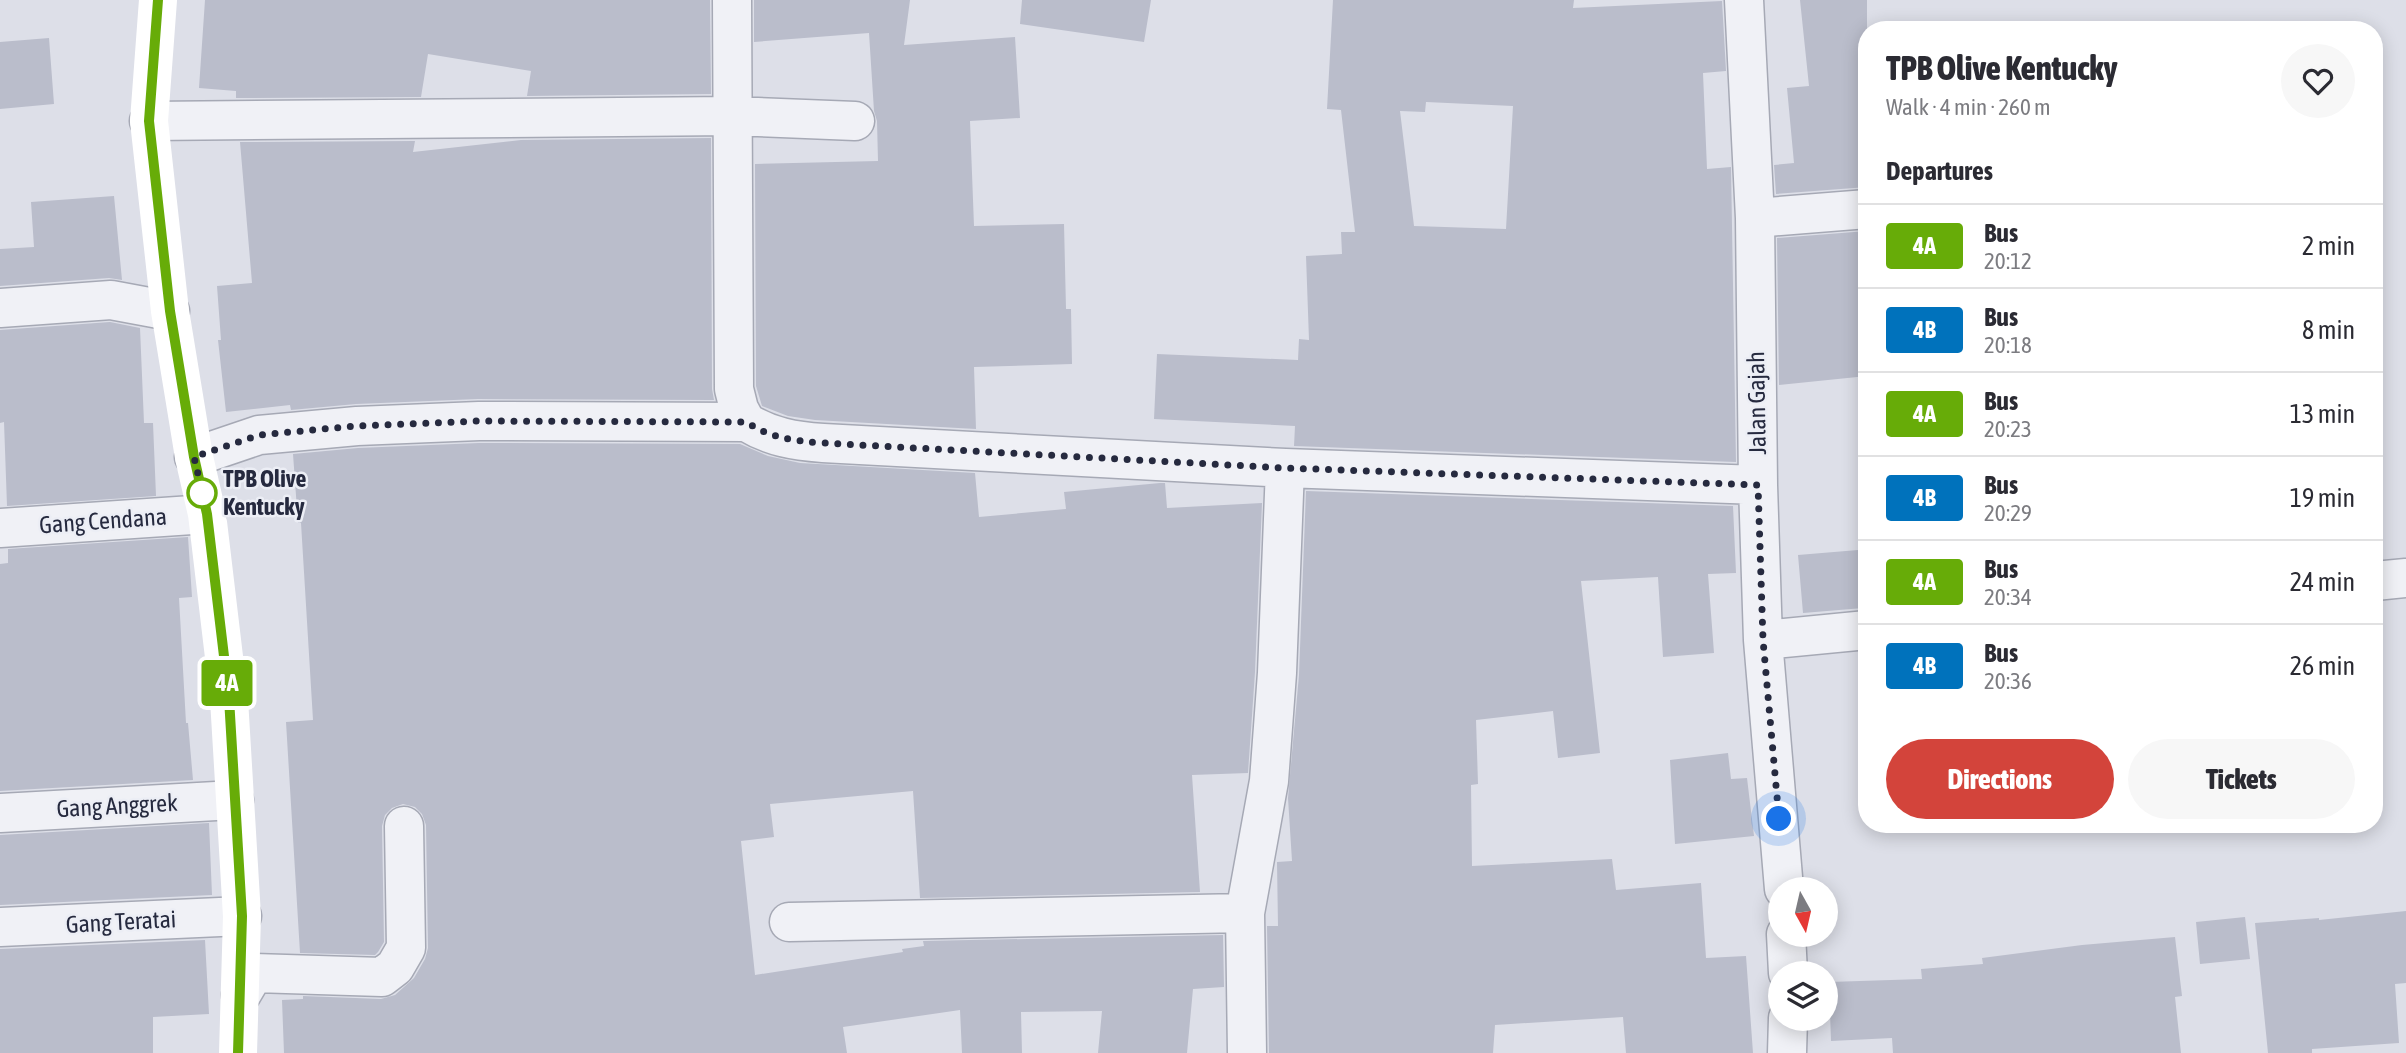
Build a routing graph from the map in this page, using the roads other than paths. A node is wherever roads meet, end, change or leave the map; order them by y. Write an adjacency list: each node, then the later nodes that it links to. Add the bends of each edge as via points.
1 (158, 0): 5 (street)
2 (732, 0): 4 (street)
3 (1744, 0): 8 (street, Jalan Gajah)
4 (732, 116): 5 (street); 6 (street); 11 (street, via 734,389)
5 (149, 121): 10 (street)
6 (855, 121)
7 (1858, 210): 8 (street)
8 (1755, 218): 14 (street, Jalan Gajah)
9 (0, 308): 10 (street, via 111,300)
10 (170, 311): 12 (street)
11 (746, 422): 12 (street, via 479,421 334,428 259,435); 13 (street, via 790,441)
12 (194, 457): 15 (street)
13 (1285, 468): 14 (street); 25 (street, via 1269,781)
14 (1758, 485): 20 (street, Jalan Gajah)
15 (207, 514): 16 (street, Gang Cendana); 21 (street, via 229,698)
16 (0, 528)
17 (2406, 578): 18 (street)
18 (2383, 580)
19 (1858, 631): 20 (street)
20 (1763, 640): 24 (street, Jalan Gajah)
21 (234, 800): 22 (street, Gang Anggrek); 26 (street)
22 (0, 813)
23 (404, 826): 29 (street, via 406,948 395,967 382,977 254,973)
24 (1783, 877)
25 (1245, 913): 27 (street); 32 (street)
26 (242, 916): 28 (street, Gang Teratai); 29 (street)
27 (789, 922)
28 (0, 927)
29 (241, 995): 31 (street)
30 (1788, 1031): 33 (street)
31 (238, 1053)
32 (1247, 1053)
33 (1787, 1053)

